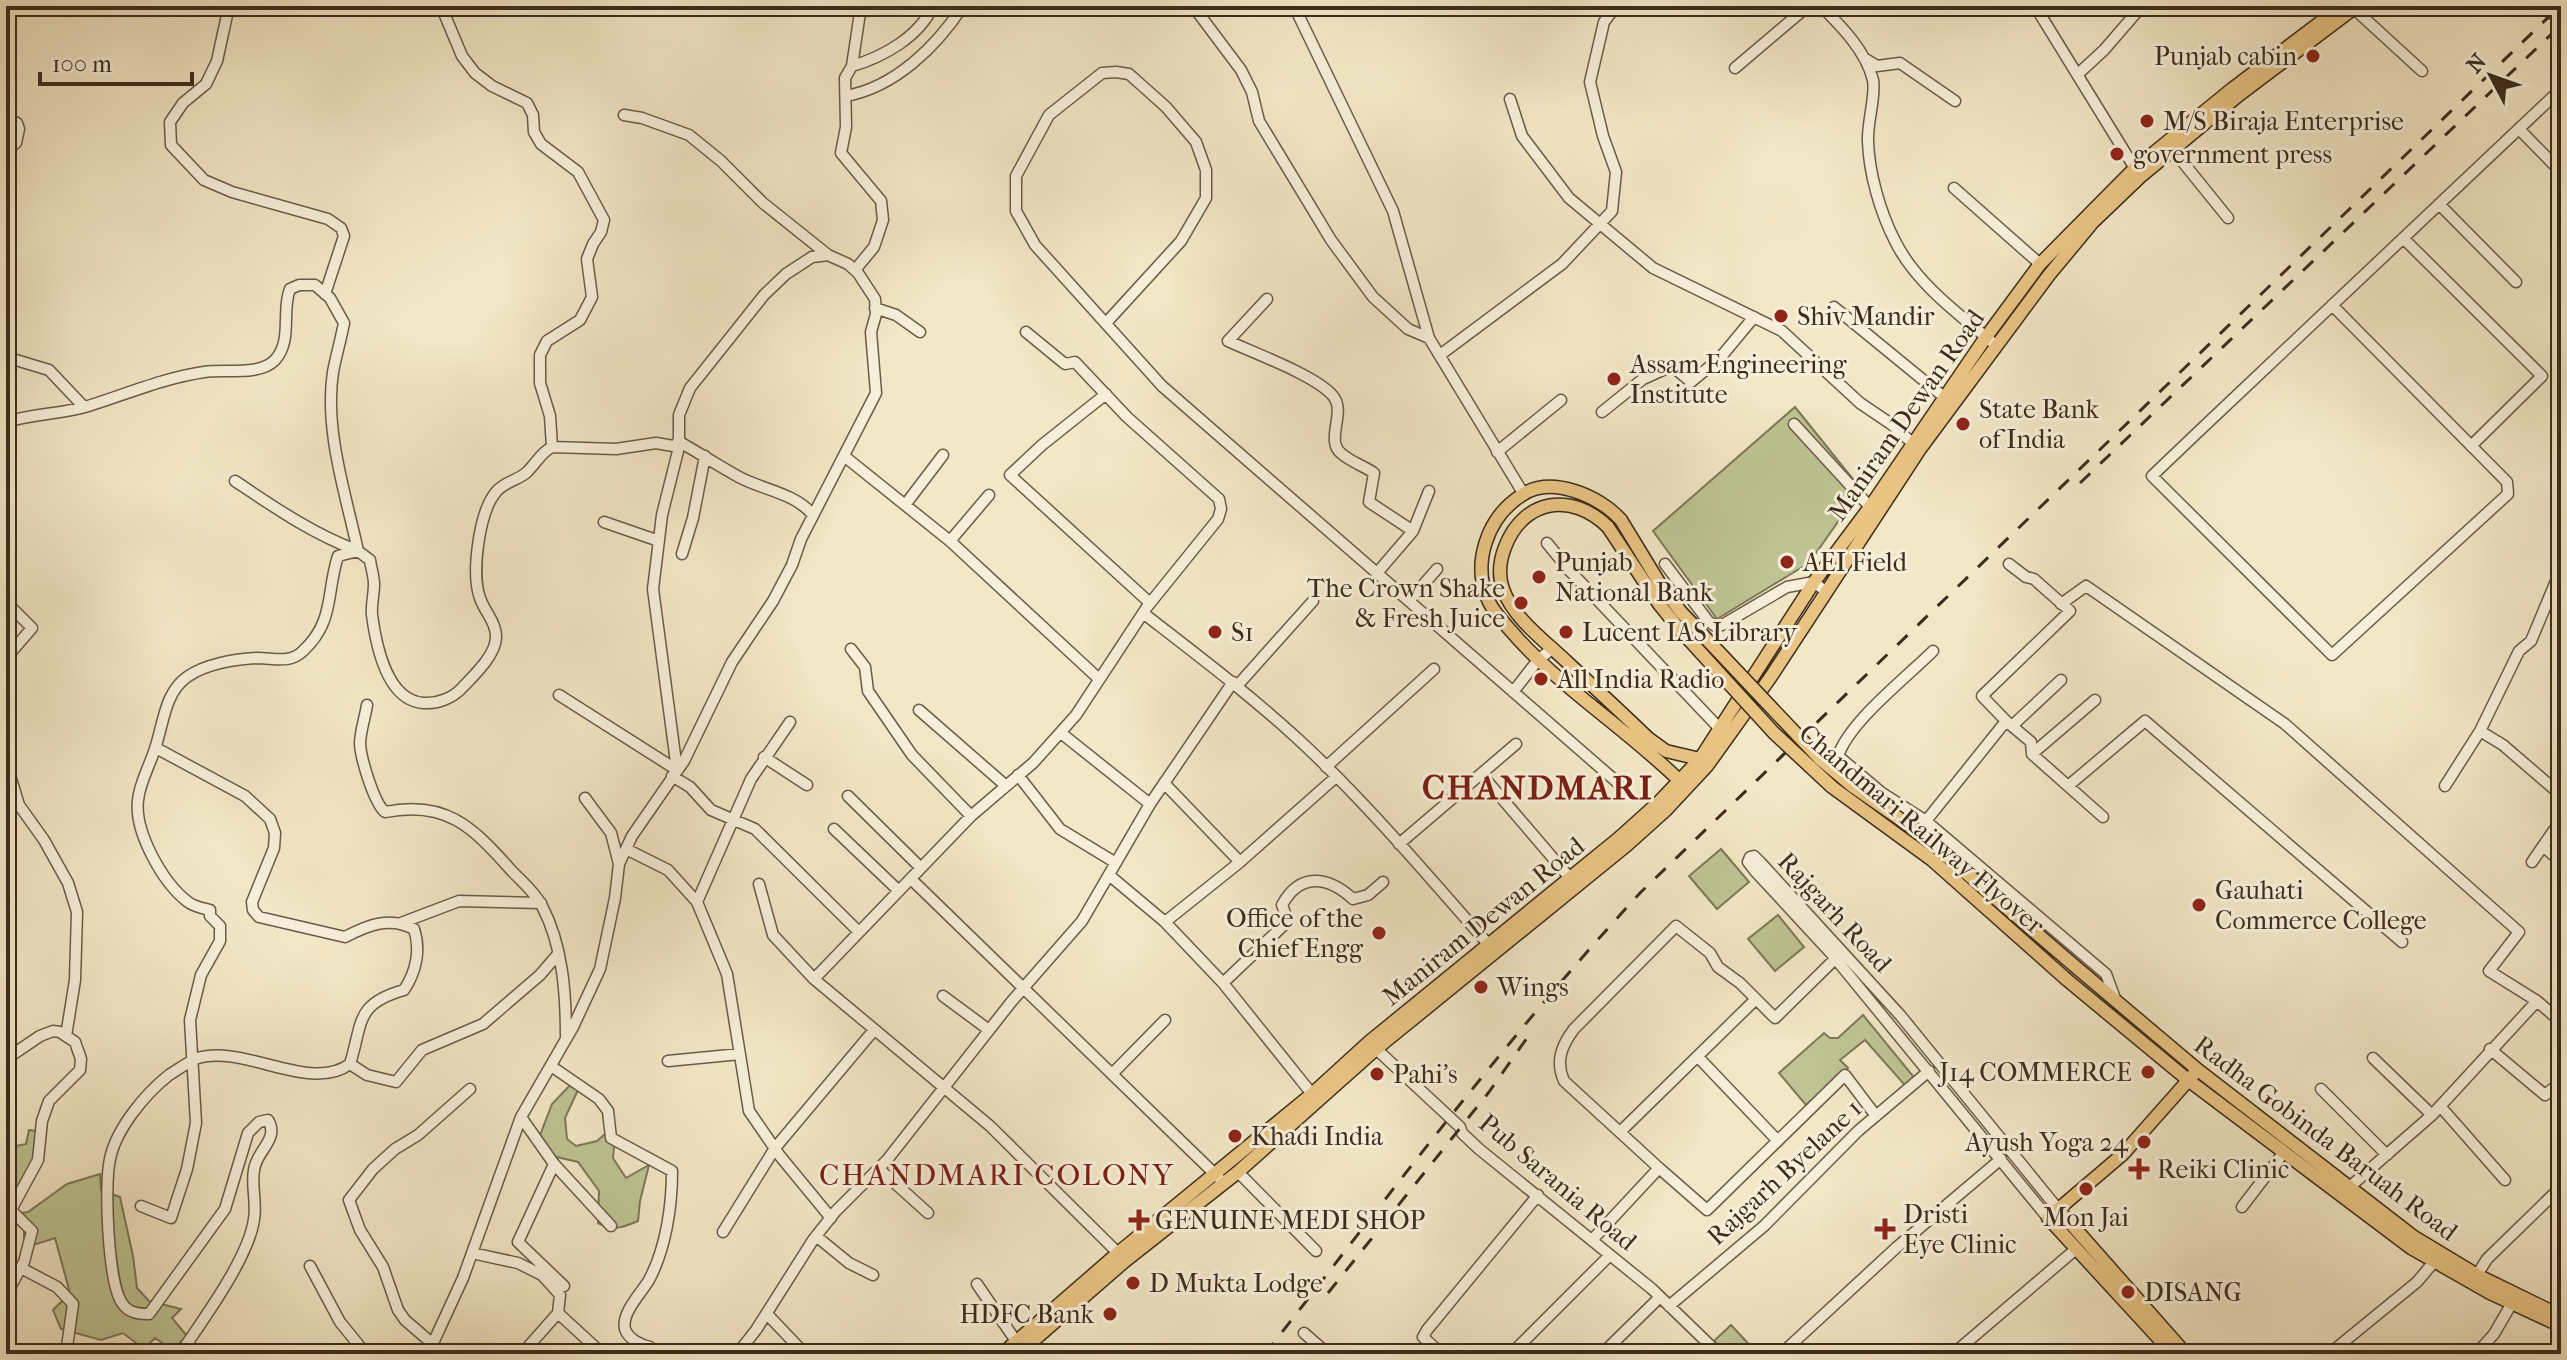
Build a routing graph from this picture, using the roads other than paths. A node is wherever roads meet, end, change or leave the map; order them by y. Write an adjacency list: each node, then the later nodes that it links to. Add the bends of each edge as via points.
1 (229, 6): 41 (street, via 217,61 206,84 170,122 171,145 204,180 328,219 341,228 344,236)
2 (441, 6): 63 (street, via 462,56 492,86 527,103 541,144 578,172 604,220 587,259 592,297 580,320 547,341 540,355)
3 (861, 6): 17 (street)
4 (933, 6): 17 (street, via 903,42)
5 (963, 6): 22 (street, via 902,72 868,92)
6 (1193, 6): 50 (street, via 1241,70 1259,121 1331,240 1373,297 1408,329)
7 (1294, 6): 50 (street, via 1393,211)
8 (1616, 6): 35 (street, via 1604,22 1590,82 1616,172 1612,211)
9 (1808, 6): 18 (street)
10 (1821, 6): 16 (street)
11 (2035, 6): 20 (street)
12 (2142, 6): 20 (street)
13 (2538, 6): 15 (street)
14 (2351, 7): 19 (street); 29 (main road, Maniram Dewan Road); 31 (main road, Maniram Dewan Road, via 2232,89)
15 (2561, 19)
16 (1863, 57): 24 (street, via 1877,66 1900,63); 51 (street, via 1874,82 1868,142 1873,174 1895,243 1920,277)
17 (852, 66): 22 (street, via 845,78)
18 (1735, 68)
19 (2422, 71)
20 (2078, 74): 31 (street)
21 (2561, 89): 27 (street)
22 (846, 96): 39 (street, via 841,153 881,201 883,220 874,247)
23 (1510, 99): 35 (street, via 1522,136 1569,198)
24 (1955, 101)
25 (624, 115): 37 (street, via 689,135)
26 (6, 118): 28 (street, via 19,129 16,143)
27 (2519, 129): 30 (street); 33 (street)
28 (6, 150)
29 (2173, 150): 31 (main road, Maniram Dewan Road); 34 (street)
30 (2561, 172)
31 (2137, 173): 38 (main road, Maniram Dewan Road); 51 (main road, Maniram Dewan Road)
32 (1954, 188): 38 (street)
33 (2439, 204): 36 (street); 40 (street)
34 (2228, 218)
35 (1601, 223): 46 (street, via 1653,268); 52 (street, via 1562,264)
36 (2403, 238): 43 (street); 62 (street, via 2542,376)
37 (828, 255): 39 (street); 61 (street, via 812,257 786,274 690,388 679,415)
38 (2040, 264): 51 (main road, Maniram Dewan Road)
39 (855, 270): 45 (street, via 875,299)
40 (2516, 282)
41 (325, 294): 57 (street, via 315,285 290,289 285,338 268,367 203,373); 81 (street, via 344,323 333,373 335,441)
42 (1267, 299): 77 (street, via 1228,341 1319,384 1335,397 1340,453 1374,473 1369,502)
43 (2332, 305): 62 (street); 62 (street, via 2152,476 2332,655 2508,494 2507,482)
44 (1834, 307): 55 (street)
45 (875, 308): 48 (street); 68 (street, via 871,332 876,393)
46 (1754, 317): 58 (street, via 1720,358 1691,382 1672,366 1643,379); 64 (street, via 1782,331)
47 (1106, 323): 47 (street, via 1035,245 1016,211 1016,176 1049,115 1102,73 1116,72 1139,82 1196,142 1206,170 1206,198 1181,241); 87 (street, via 1162,386)
48 (920, 332)
49 (1026, 332): 54 (street, via 1065,364 1075,362)
50 (1429, 338): 52 (street)
51 (1991, 341): 55 (main road, Maniram Dewan Road); 64 (main road, Maniram Dewan Road)
52 (1440, 355): 65 (street)
53 (6, 357): 57 (street, via 49,370)
54 (1106, 394): 93 (street, via 1219,499 1218,519); 93 (street, via 1010,475)
55 (1944, 397): 64 (main road, Maniram Dewan Road)
56 (1561, 400): 65 (street)
57 (84, 407): 59 (street)
58 (1602, 412)
59 (6, 422)
60 (1794, 424): 74 (street)
61 (678, 444): 63 (street); 67 (street); 78 (street)
62 (2471, 446)
63 (552, 447): 81 (street, via 525,474 497,490 485,512 476,581 496,638 474,675 446,699 416,703 393,684 376,634 370,560)
64 (1916, 447): 74 (main road, Maniram Dewan Road); 89 (main road, Maniram Dewan Road)
65 (1497, 452): 71 (street)
66 (943, 455): 73 (street)
67 (705, 456): 75 (street); 82 (street)
68 (844, 456): 73 (street); 75 (street)
69 (235, 481): 81 (street, via 304,527)
70 (1429, 491): 77 (street)
71 (1523, 493): 100 (main road, via 1490,531 1483,547 1482,582 1490,605); 173 (main road, Chandmari Railway Flyover, bridge, via 1571,489 1611,508 1681,612 1821,760 1917,831)
72 (989, 495): 79 (street)
73 (905, 505): 79 (street)
74 (1870, 507): 88 (main road, Maniram Dewan Road)
75 (813, 515): 122 (street, via 773,601 732,662)
76 (604, 522): 78 (street)
77 (1413, 531): 87 (street)
78 (659, 541): 122 (street, via 653,589)
79 (950, 541): 102 (street)
80 (1547, 543): 112 (street)
81 (358, 551): 116 (street, via 338,556 323,628 302,653 286,660 225,663 188,676 169,699)
82 (682, 554)
83 (1665, 564): 88 (street, via 1715,626 1787,587)
84 (2009, 564): 94 (street)
85 (1437, 569): 91 (street)
86 (2561, 569): 113 (street, via 2531,641 2519,651)
87 (1377, 573): 91 (street)
88 (1814, 582): 89 (street); 112 (main road, Maniram Dewan Road)
89 (1825, 591): 120 (main road, Maniram Dewan Road, via 1770,678)
90 (1313, 601): 104 (street)
91 (1409, 601): 105 (street)
92 (6, 602): 99 (street, via 32,628)
93 (1150, 603): 95 (street)
94 (2061, 604): 111 (street, via 2070,611 1982,696); 172 (street, via 2086,586 2285,724 2519,932 2489,971)
95 (1143, 613): 102 (street); 104 (street)
96 (1553, 648): 100 (street); 120 (main road, via 1648,738 1666,751); 174 (main road, Chandmari Railway Flyover, bridge, via 1503,590 1501,563 1509,538 1537,508 1582,508 1608,527 1680,630 1774,733 1832,787 1932,860)
97 (851, 649): 137 (street, via 865,667 868,691 912,755)
98 (1933, 651): 141 (street, via 1843,742 1838,756)
99 (6, 658)
100 (1538, 660): 105 (street); 128 (main road)
101 (1434, 669): 121 (street)
102 (1099, 679): 114 (street)
103 (2061, 680): 111 (street)
104 (1235, 684): 121 (street); 126 (street)
105 (1513, 692): 127 (street)
106 (559, 695): 122 (street)
107 (2095, 700): 117 (street)
108 (367, 705): 159 (street, via 360,742 379,807 385,812 431,809 475,830)
109 (919, 710): 130 (street)
110 (790, 722): 118 (street)
111 (2009, 724): 117 (street, via 2031,742); 141 (street)
112 (1721, 730): 120 (main road, Maniram Dewan Road)
113 (2480, 731): 132 (street); 133 (street, via 2512,751)
114 (1061, 733): 124 (street); 136 (street)
115 (1516, 744): 123 (street)
116 (156, 748): 161 (street, via 245,796 270,819 274,848 252,902 259,917 345,937 370,924); 190 (street, via 140,790 141,832 182,897 210,910 220,926 220,941 201,975 190,1020)
117 (2032, 754): 131 (street)
118 (764, 757): 129 (street); 139 (street)
119 (6, 762): 181 (street, via 19,805 68,883 77,912 75,980)
120 (1704, 763): 128 (main road, Maniram Dewan Road)
121 (1326, 767): 125 (street)
122 (675, 773): 139 (street, via 711,810); 145 (street)
123 (1481, 774): 143 (street); 153 (street)
124 (1018, 775): 130 (street); 149 (street, via 1060,829)
125 (1336, 777): 143 (street); 146 (street)
126 (1164, 783): 136 (street); 146 (street)
127 (1618, 783)
128 (1683, 784): 153 (main road, Maniram Dewan Road); 183 (main road, Maniram Dewan Road, via 1666,810 1627,845)
129 (807, 785)
130 (1005, 785): 137 (street)
131 (2068, 786): 138 (street); 163 (street, via 2145,721)
132 (2445, 786)
133 (2561, 795)
134 (848, 796): 151 (street)
135 (585, 798): 150 (street, via 611,833)
136 (1150, 804): 149 (street)
137 (971, 816): 151 (street)
138 (2103, 817)
139 (733, 820): 158 (street); 162 (street, via 755,829)
140 (2561, 820): 144 (street)
141 (1926, 821): 173 (street, via 2106,974)
142 (834, 829): 157 (street)
143 (1399, 844): 164 (street)
144 (2543, 846): 147 (street); 148 (street)
145 (626, 849): 150 (street); 158 (street, via 668,870)
146 (1240, 862): 160 (street)
147 (2532, 862)
148 (2561, 862)
149 (1116, 863): 152 (street)
150 (619, 864): 182 (street, via 600,969)
151 (921, 868): 154 (street)
152 (1109, 875): 160 (street); 169 (street, via 1082,921)
153 (1570, 878): 164 (main road, Maniram Dewan Road)
154 (911, 879): 157 (street); 169 (street)
155 (1383, 882): 168 (street, via 1353,899 1324,880 1289,891 1282,905 1288,921)
156 (759, 884): 167 (street, via 773,935)
157 (899, 891): 162 (street)
158 (697, 902): 185 (street, via 727,974)
159 (541, 903): 161 (street, via 459,901); 165 (street)
160 (1165, 922): 168 (street)
161 (401, 923): 191 (street, via 414,929 418,941 413,976 404,990 384,996 361,1018)
162 (858, 931): 167 (street)
163 (2402, 942)
164 (1489, 945): 183 (main road, Maniram Dewan Road)
165 (558, 954): 182 (street, via 566,993); 191 (street, via 483,1024 422,1050 396,1082 367,1075)
166 (1835, 959): 171 (street, via 1775,1018); 194 (street, Rajgarh Road); 223 (street, Rajgarh Road, via 1755,871 1750,857 1900,1015)
167 (814, 979): 178 (street)
168 (1223, 983): 201 (street)
169 (1023, 989): 179 (street); 195 (street)
170 (943, 996): 179 (street)
171 (1756, 999): 186 (street); 205 (street, via 1676,926 1574,1029 1559,1060 1564,1081)
172 (2537, 1001): 176 (street); 184 (street)
173 (2116, 1003): 177 (main road, Radha Gobinda Baruah Road)
174 (2106, 1013): 180 (main road, Radha Gobinda Baruah Road)
175 (1165, 1020): 195 (street)
176 (2561, 1022)
177 (2141, 1023): 180 (main road); 193 (main road, Radha Gobinda Baruah Road)
178 (874, 1030): 199 (street); 207 (street)
179 (989, 1030): 199 (street)
180 (2132, 1034): 196 (main road, Radha Gobinda Baruah Road)
181 (66, 1036): 188 (street, via 47,1033); 236 (street, via 75,1042 80,1070 49,1101 38,1160 11,1210 32,1231)
182 (566, 1040): 192 (street)
183 (1373, 1046): 201 (main road, Maniram Dewan Road); 214 (main road, Maniram Dewan Road); 219 (street, Pub Sarania Road, via 1479,1149)
184 (2490, 1049): 197 (street, via 2545,1095); 202 (street)
185 (740, 1054): 189 (street); 207 (street, via 749,1111)
186 (1698, 1057): 205 (street); 206 (street)
187 (2373, 1058): 202 (street)
188 (6, 1059)
189 (668, 1061)
190 (191, 1062): 191 (street, via 214,1056 323,1073); 220 (street, via 196,1123 173,1214 168,1218); 254 (street, via 146,1099 120,1132 110,1159 110,1268 123,1305 136,1314 149,1314 225,1209 248,1133 268,1120 273,1135 253,1168 254,1220 247,1243)
191 (350, 1064)
192 (551, 1066): 204 (street); 257 (street, via 599,1099 608,1111 611,1138 672,1171 659,1257 625,1330)
193 (2198, 1070): 196 (main road); 218 (main road, Radha Gobinda Baruah Road)
194 (1929, 1071): 203 (street, Rajgarh Byelane 1); 210 (street, Rajgarh Road)
195 (1112, 1074): 215 (street)
196 (2188, 1080): 208 (main road, Radha Gobinda Baruah Road); 223 (main road, via 2123,1154)
197 (2561, 1082)
198 (470, 1089): 250 (street, via 373,1169 349,1200 398,1310)
199 (943, 1089): 212 (street); 232 (street, via 990,1126)
200 (2321, 1089): 209 (street)
201 (1312, 1094): 215 (main road, Maniram Dewan Road)
202 (2436, 1110): 209 (street); 216 (street)
203 (1876, 1116): 206 (street, via 1845,1075); 244 (street, Rajgarh Byelane 1, via 1764,1226)
204 (521, 1117): 211 (street); 231 (street)
205 (1620, 1132): 213 (street)
206 (1778, 1141): 213 (street, via 1707,1210)
207 (775, 1148): 224 (street); 226 (street)
208 (2284, 1152): 218 (main road, Radha Gobinda Baruah Road); 221 (street)
209 (2387, 1155): 218 (street)
210 (2001, 1159): 223 (street, Rajgarh Road); 266 (street)
211 (554, 1164): 225 (street); 240 (street, via 518,1242)
212 (878, 1168): 222 (street); 224 (street)
213 (1659, 1168): 228 (street)
214 (1238, 1172): 215 (main road, Maniram Dewan Road); 230 (street)
215 (1220, 1179): 232 (main road, Maniram Dewan Road); 251 (main road, Maniram Dewan Road)
216 (2505, 1180)
217 (2561, 1187): 238 (street)
218 (2345, 1191): 234 (main road, Radha Gobinda Baruah Road); 238 (main road, Radha Gobinda Baruah Road)
219 (1538, 1195): 228 (street, Pub Sarania Road); 262 (street, via 1427,1330 1423,1337)
220 (141, 1206)
221 (2242, 1207)
222 (928, 1213)
223 (2053, 1213): 229 (main road, Rajgarh Road); 268 (main road, Rajgarh Road)
224 (831, 1218): 227 (street)
225 (611, 1226)
226 (723, 1232)
227 (816, 1236): 237 (street); 246 (street)
228 (1592, 1240): 233 (street, Pub Sarania Road)
229 (2076, 1249): 252 (main road, Rajgarh Road); 267 (street)
230 (1316, 1251)
231 (472, 1253): 245 (street, via 518,1263 542,1275 560,1295); 250 (street)
232 (1118, 1253): 251 (main road, Maniram Dewan Road)
233 (1610, 1255): 242 (street, Pub Sarania Road); 263 (street)
234 (2433, 1263): 243 (main road, Radha Gobinda Baruah Road); 269 (street)
235 (310, 1266): 255 (street, via 340,1322)
236 (21, 1268): 241 (street); 253 (street, via 57,1287 73,1304)
237 (873, 1275)
238 (2477, 1275): 247 (main road, Radha Gobinda Baruah Road)
239 (977, 1284): 251 (street)
240 (564, 1286)
241 (6, 1295)
242 (1660, 1297): 244 (street, Pub Sarania Road); 264 (street)
243 (2512, 1303): 247 (main road, Radha Gobinda Baruah Road); 270 (street)
244 (1669, 1306): 265 (street, Pub Sarania Road)
245 (558, 1313): 249 (street); 256 (street)
246 (767, 1314): 258 (street); 259 (street)
247 (2559, 1323)
248 (1304, 1333): 261 (street)
249 (595, 1347)
250 (431, 1350)
251 (1021, 1350): 260 (main road, Maniram Dewan Road)
252 (2169, 1353)
253 (66, 1354)
254 (180, 1354)
255 (366, 1354)
256 (527, 1354)
257 (654, 1354)
258 (737, 1354)
259 (805, 1354)
260 (1002, 1354)
261 (1328, 1354)
262 (1442, 1354)
263 (1511, 1354)
264 (1602, 1354)
265 (1719, 1354)
266 (1781, 1354)
267 (1953, 1354)
268 (2186, 1354)
269 (2329, 1354)
270 (2476, 1354)

